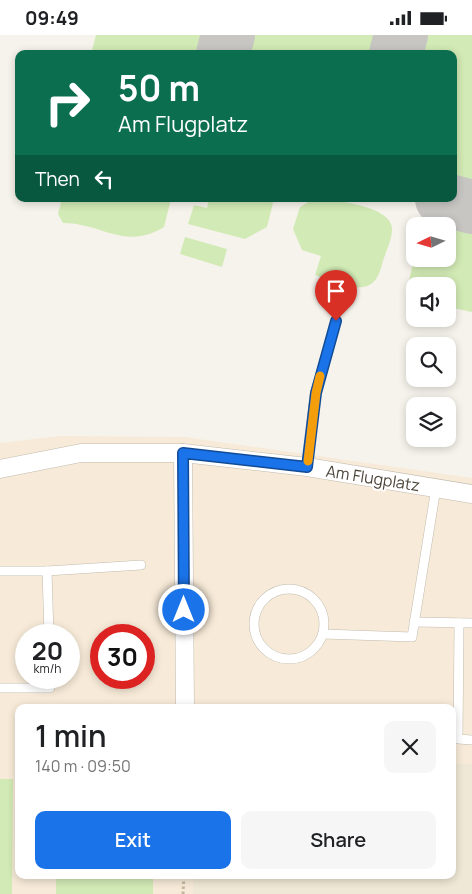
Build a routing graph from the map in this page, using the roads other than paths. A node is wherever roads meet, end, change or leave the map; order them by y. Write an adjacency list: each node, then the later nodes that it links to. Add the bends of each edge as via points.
1 (336, 321): 3 (lane, via 316,393)
2 (183, 453): 3 (street, Am Flugplatz); 4 (street, Am Flugplatz, via 81,453); 17 (street)
3 (307, 467): 5 (street, Am Flugplatz)
4 (0, 469)
5 (436, 488): 6 (street, Am Flugplatz); 10 (lane)
6 (472, 494)
7 (141, 565): 9 (lane)
8 (0, 571): 9 (lane)
9 (47, 571): 13 (lane)
10 (414, 622): 11 (lane); 14 (lane, via 412,637)
11 (459, 623): 12 (lane); 18 (lane, via 458,739)
12 (472, 623)
13 (49, 624)
14 (323, 634): 14 (lane, via 324,623 316,602 298,589 287,588 266,597 254,617 257,641 265,650 286,659 309,653)
15 (0, 688): 16 (lane)
16 (15, 688)
17 (185, 704)
18 (472, 740)

